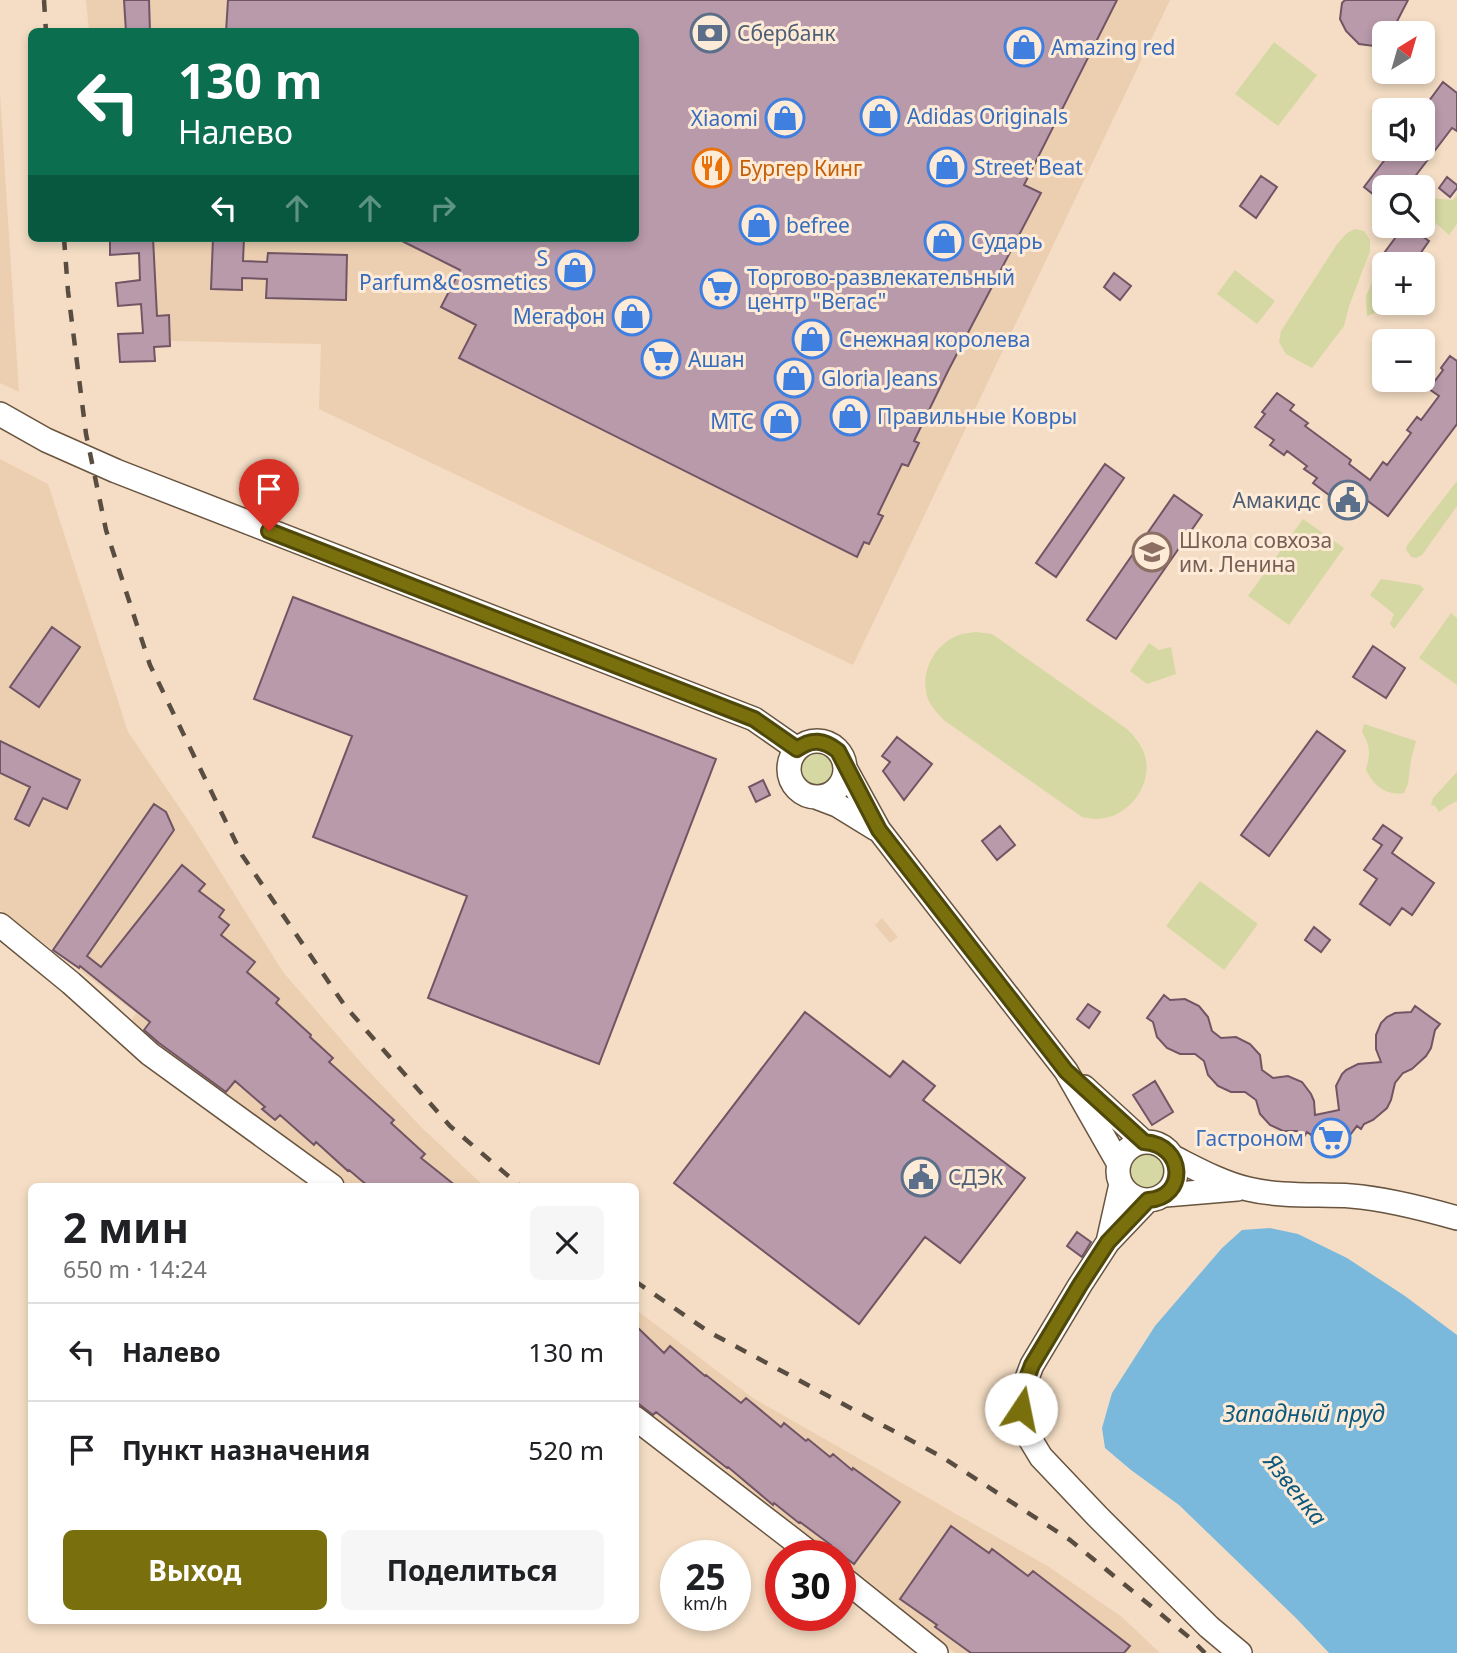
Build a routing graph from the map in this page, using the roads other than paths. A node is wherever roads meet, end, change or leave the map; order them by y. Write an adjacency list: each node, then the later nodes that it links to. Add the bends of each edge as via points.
1 (0, 414): 2 (street, via 116,471 754,719)
2 (797, 749): 3 (street, via 812,741 829,744 838,751); 4 (street, via 789,763 790,779 800,792)
3 (845, 768): 4 (street, via 835,790); 5 (street)
4 (816, 797): 5 (street)
5 (879, 830): 7 (street)
6 (0, 925): 11 (street, via 150,1054)
7 (1066, 1071): 8 (street); 10 (street)
8 (1144, 1142): 9 (street, via 1163,1147); 10 (street, via 1128,1150)
9 (1173, 1157): 12 (street); 13 (street, via 1177,1167 1174,1185)
10 (1120, 1174): 13 (street, via 1132,1196 1142,1200); 15 (street)
11 (328, 1183)
12 (1247, 1189): 13 (street); 14 (street, via 1353,1196)
13 (1156, 1197): 15 (street)
14 (1457, 1218)
15 (1108, 1242): 20 (street, via 1032,1365 1021,1394 1021,1424 1041,1457 1098,1517)
16 (639, 1421): 17 (street)
17 (793, 1540)
18 (856, 1589): 19 (street)
19 (936, 1653)
20 (1240, 1653)

